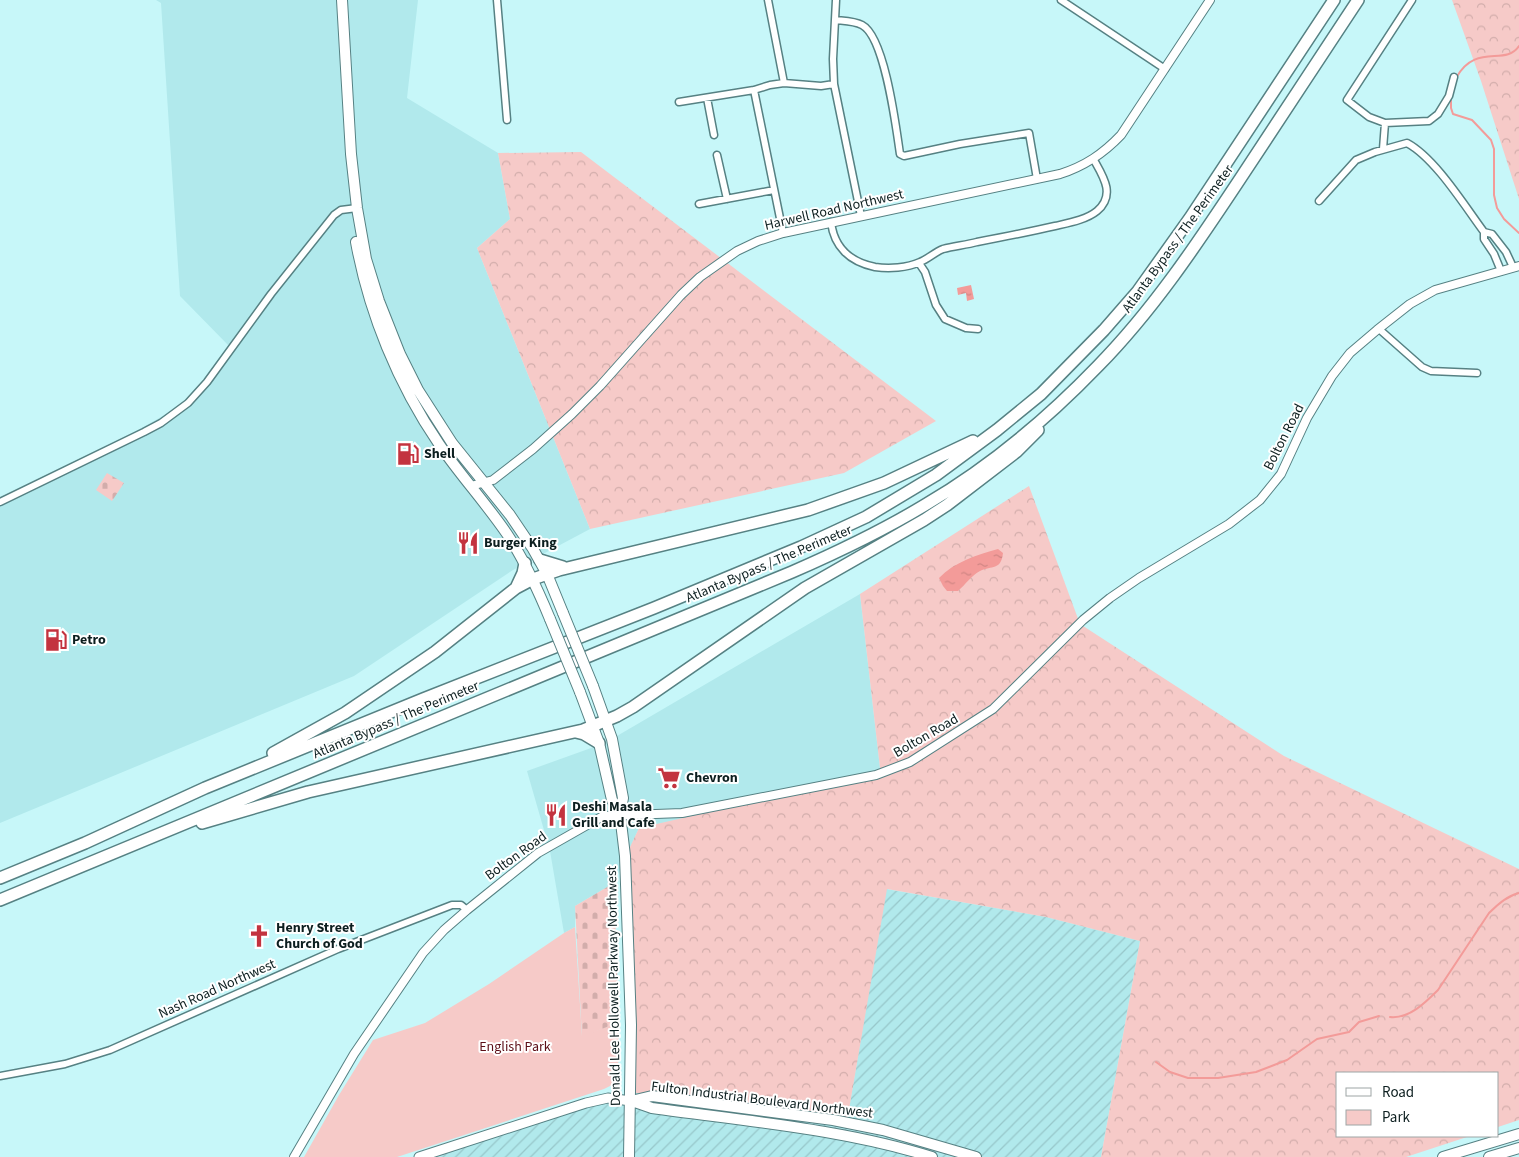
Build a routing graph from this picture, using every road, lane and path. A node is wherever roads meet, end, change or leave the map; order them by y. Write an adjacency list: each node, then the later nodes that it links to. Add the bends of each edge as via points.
1 (342, 0): 29 (main road, Donald Lee Hollowell Parkway Northwest)
2 (497, 0): 18 (street)
3 (768, 0): 13 (street)
4 (836, 0): 10 (street)
5 (1061, 0): 11 (street)
6 (1210, 0): 11 (street, Harwell Road Northwest)
7 (1334, 0): 43 (highway, Atlanta Bypass / The Perimeter, via 1138,291 1055,381)
8 (1358, 0): 42 (highway, Atlanta Bypass / The Perimeter, via 1169,282 1118,345)
9 (1412, 0): 19 (street, via 1347,100 1369,117)
10 (835, 20): 14 (street); 24 (street, via 862,25 877,45 890,91 900,154 904,156 1029,133)
11 (1165, 69): 23 (street, Harwell Road Northwest, via 1121,135)
12 (1454, 77): 19 (street, via 1449,96 1434,119)
13 (784, 83): 14 (street); 15 (street)
14 (834, 84): 30 (street)
15 (754, 90): 16 (street); 25 (street)
16 (707, 98): 17 (street); 20 (street)
17 (679, 102)
18 (507, 120)
19 (1385, 123): 21 (street)
20 (714, 135)
21 (1383, 149): 27 (street, via 1356,160); 32 (street, via 1405,143 1418,149)
22 (717, 155): 26 (street)
23 (1094, 160): 24 (street, Harwell Road Northwest, via 1060,174); 36 (street, via 1107,189 1106,199 1097,211 1076,221 942,249)
24 (1037, 179): 30 (street, Harwell Road Northwest)
25 (774, 190): 26 (street); 33 (street)
26 (726, 199): 28 (street)
27 (1319, 201)
28 (699, 204)
29 (354, 208): 44 (main road, Donald Lee Hollowell Parkway Northwest, via 372,280 400,354 439,423); 45 (main road, Donald Lee Hollowell Parkway Northwest, via 356,245 364,280 397,370 427,426); 46 (street, via 334,215 188,403 161,423 127,441)
30 (861, 216): 31 (street, Harwell Road Northwest)
31 (831, 222): 33 (street, Harwell Road Northwest); 36 (street, via 832,233 841,250 858,260 876,267 893,268)
32 (1484, 232): 34 (street, via 1492,234); 35 (street, via 1484,240)
33 (783, 233): 44 (street, Harwell Road Northwest, via 737,251 700,277 572,414 501,474)
34 (1502, 247): 35 (street); 37 (street)
35 (1493, 252): 38 (street)
36 (918, 263): 39 (street, via 945,319 966,328)
37 (1516, 266): 38 (street, Bolton Road)
38 (1501, 271): 40 (street, Bolton Road, via 1435,290 1410,304)
39 (978, 329)
40 (1379, 329): 41 (street, via 1422,367 1431,371); 58 (street, Bolton Road, via 1350,353 1332,376 1280,474 1260,500 1229,524 1110,598 1006,698 977,720 910,762 876,775 682,813)
41 (1477, 373)
42 (1079, 386): 53 (highway, via 1016,452 970,489 924,520 805,588 633,707); 59 (highway, Atlanta Bypass / The Perimeter, via 969,476 927,504 853,544)
43 (997, 430): 49 (highway, via 884,483 808,510); 57 (highway, Atlanta Bypass / The Perimeter, via 909,492 826,536)
44 (484, 483): 45 (street, Harwell Road Northwest); 47 (main road, Donald Lee Hollowell Parkway Northwest)
45 (471, 486): 48 (main road, Donald Lee Hollowell Parkway Northwest)
46 (0, 502)
47 (540, 560): 49 (highway); 50 (main road, Donald Lee Hollowell Parkway Northwest)
48 (525, 563): 51 (main road, Donald Lee Hollowell Parkway Northwest); 52 (highway)
49 (567, 568): 50 (highway)
50 (546, 574): 51 (highway); 53 (main road, Donald Lee Hollowell Parkway Northwest, bridge)
51 (533, 579): 52 (highway); 54 (main road, Donald Lee Hollowell Parkway Northwest, bridge)
52 (516, 588): 57 (highway, via 435,652 345,712 291,744)
53 (607, 721): 54 (highway); 58 (main road, Donald Lee Hollowell Parkway Northwest, via 623,798)
54 (594, 726): 55 (highway); 56 (main road, Donald Lee Hollowell Parkway Northwest)
55 (576, 732): 56 (highway); 59 (highway, via 308,792)
56 (599, 742): 58 (main road, Donald Lee Hollowell Parkway Northwest, via 612,800)
57 (204, 788): 60 (highway, Atlanta Bypass / The Perimeter)
58 (620, 814): 62 (street, Bolton Road, via 602,816 538,853); 64 (main road, Donald Lee Hollowell Parkway Northwest, via 629,940)
59 (146, 840): 61 (highway, Atlanta Bypass / The Perimeter)
60 (0, 878)
61 (0, 900)
62 (467, 910): 63 (street, Nash Road Northwest, via 461,905 452,905 399,925 110,1050 65,1064); 67 (street, Bolton Road, via 423,953 354,1054)
63 (0, 1076)
64 (631, 1101): 68 (main road, Fulton Industrial Boulevard Northwest, via 608,1098 586,1103); 69 (main road, Donald Lee Hollowell Parkway Northwest); 70 (main road, Fulton Industrial Boulevard Northwest, via 652,1108 833,1134); 71 (main road, Fulton Industrial Boulevard Northwest, via 652,1096 833,1120 883,1130)
65 (1519, 1134): 72 (main road)
66 (1519, 1148): 73 (main road)
67 (294, 1157)
68 (419, 1157)
69 (629, 1157)
70 (932, 1157)
71 (976, 1157)
72 (1443, 1157)
73 (1489, 1157)

